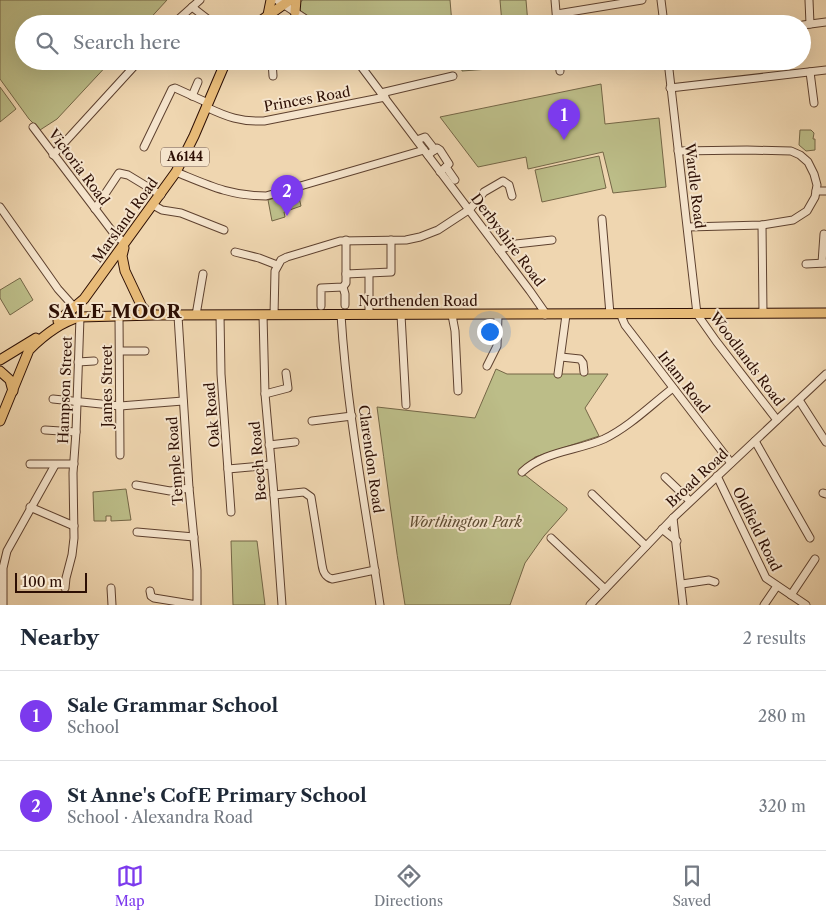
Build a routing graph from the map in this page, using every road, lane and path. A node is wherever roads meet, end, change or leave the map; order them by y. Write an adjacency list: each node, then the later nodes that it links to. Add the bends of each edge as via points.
1 (188, 0): 10 (street)
2 (200, 0): 10 (street)
3 (271, 0): 15 (main road)
4 (296, 0): 11 (main road)
5 (555, 0): 12 (street)
6 (642, 0): 12 (street)
7 (661, 0): 18 (street)
8 (809, 0): 19 (street)
9 (283, 1): 11 (street); 16 (main road)
10 (192, 7): 13 (street); 14 (street)
11 (295, 12): 17 (street)
12 (557, 14)
13 (182, 15)
14 (202, 15)
15 (265, 15)
16 (268, 15)
17 (300, 15)
18 (663, 15)
19 (808, 15)
20 (826, 22): 21 (street)
21 (811, 24)
22 (130, 70): 43 (street)
23 (222, 70): 36 (main road, Marsland Road / A6144)
24 (273, 70): 29 (street)
25 (365, 70): 33 (street, Derbyshire Road)
26 (669, 70): 32 (street, Wardle Road)
27 (826, 70): 28 (street)
28 (810, 72): 32 (street); 35 (street)
29 (273, 76)
30 (453, 76): 33 (street, Princes Road)
31 (198, 82): 34 (street)
32 (670, 88): 41 (street, Wardle Road)
33 (383, 95): 36 (street, Princes Road, via 286,117 251,121 231,118); 38 (street, Derbyshire Road)
34 (192, 96): 36 (street, Princes Road); 39 (street, Princes Road, via 175,88 170,91)
35 (814, 103)
36 (208, 105): 45 (main road, Marsland Road / A6144)
37 (33, 127): 43 (street, Victoria Road)
38 (417, 140): 40 (street, Derbyshire Road, via 425,137); 42 (street, Derbyshire Road)
39 (144, 147)
40 (435, 150): 42 (street); 44 (street, Derbyshire Road, via 439,148 449,162)
41 (678, 151): 46 (street, via 791,151 804,158 811,167); 56 (street, Wardle Road)
42 (426, 152): 44 (street, Derbyshire Road); 45 (street, via 266,196 223,192)
43 (53, 155): 52 (street, Victoria Road)
44 (443, 169): 53 (street, Derbyshire Road)
45 (176, 172): 48 (main road, Marsland Road / A6144)
46 (816, 191): 47 (street); 55 (street, via 807,211 799,218)
47 (826, 191)
48 (160, 195): 50 (main road, Marsland Road / A6144); 52 (street, via 119,173)
49 (512, 196): 53 (street, via 509,185 503,181 484,192)
50 (153, 205): 57 (street); 62 (main road, Marsland Road / A6144)
51 (0, 207): 77 (street, via 58,290)
52 (95, 208): 62 (street, Victoria Road)
53 (470, 210): 60 (street, via 429,234); 63 (street, Derbyshire Road)
54 (602, 219): 80 (street)
55 (759, 225): 56 (street); 78 (street)
56 (688, 227): 82 (street, Wardle Road)
57 (224, 230)
58 (824, 234): 65 (street)
59 (346, 240): 60 (street); 67 (street, via 287,257); 71 (street)
60 (391, 240): 72 (street, via 391,272)
61 (552, 240): 63 (street, via 516,244)
62 (125, 243): 68 (main road, via 122,256); 69 (main road, Marsland Road / A6144)
63 (499, 250): 92 (street, Derbyshire Road)
64 (234, 252): 67 (street)
65 (824, 263): 66 (street)
66 (806, 264)
67 (277, 265): 86 (street)
68 (126, 271): 69 (main road, via 111,268); 74 (main road)
69 (103, 273): 77 (main road, Marsland Road / A6144)
70 (202, 274): 84 (street)
71 (346, 274): 72 (street); 73 (street)
72 (369, 274): 88 (street)
73 (343, 287): 75 (street); 76 (street, via 321,288)
74 (137, 296): 83 (main road, via 144,310); 95 (main road, via 135,311)
75 (345, 305)
76 (321, 306)
77 (75, 308): 101 (main road, A6144, via 32,341)
78 (763, 313): 79 (main road, Northenden Road); 82 (main road, Northenden Road)
79 (826, 313)
80 (610, 314): 81 (main road, Northenden Road); 93 (main road, Northenden Road)
81 (622, 314): 82 (main road, Northenden Road); 110 (street, Irlam Road, via 625,325)
82 (697, 314): 121 (street, Woodlands Road)
83 (156, 315): 95 (main road, Northenden Road); 96 (main road, Northenden Road)
84 (196, 315): 96 (main road, Northenden Road); 97 (main road, Northenden Road)
85 (263, 315): 86 (main road, Northenden Road); 97 (main road, Northenden Road); 113 (street, Beech Road)
86 (274, 315): 87 (main road, Northenden Road)
87 (342, 315): 88 (main road, Northenden Road); 120 (street, Clarendon Road)
88 (370, 315): 89 (main road, Northenden Road)
89 (401, 315): 90 (main road, Northenden Road); 118 (street)
90 (452, 315): 91 (main road, Northenden Road); 112 (street)
91 (498, 315): 92 (main road, Northenden Road); 104 (street, via 497,346)
92 (545, 315): 93 (main road, Northenden Road)
93 (566, 315): 100 (street)
94 (80, 316): 95 (main road, Northenden Road); 102 (street, Hampson Street); 111 (main road, Northenden Road, via 70,319 29,350)
95 (124, 316): 98 (street, James Street)
96 (178, 316): 116 (street, Temple Road)
97 (220, 316): 136 (street, Oak Road)
98 (120, 351): 99 (street); 119 (street, James Street)
99 (145, 351)
100 (561, 357): 106 (street, via 580,359); 108 (street)
101 (0, 360)
102 (78, 360): 103 (street); 117 (street, Hampson Street)
103 (94, 362)
104 (487, 366)
105 (0, 371): 111 (main road, via 10,380)
106 (584, 372)
107 (286, 373): 113 (street, via 288,388)
108 (558, 374)
109 (826, 374): 115 (street, Broad Road)
110 (673, 388): 131 (street, Irlam Road); 137 (street, via 614,433 540,459)
111 (13, 391): 122 (main road)
112 (458, 391)
113 (265, 394): 129 (street, Beech Road)
114 (53, 399): 117 (street)
115 (799, 400): 121 (street, Broad Road); 128 (street)
116 (183, 401): 119 (street); 141 (street, Temple Road)
117 (78, 402): 119 (street); 125 (street, Hampson Street)
118 (406, 405)
119 (120, 406): 130 (street, James Street)
120 (352, 416): 123 (street); 158 (street, Clarendon Road)
121 (777, 420): 126 (street, Broad Road)
122 (0, 421)
123 (312, 421)
124 (45, 430): 125 (street)
125 (76, 432): 133 (street, Hampson Street)
126 (755, 441): 131 (street, Broad Road); 153 (street)
127 (295, 442): 129 (street)
128 (826, 442)
129 (269, 445): 135 (street, Beech Road)
130 (120, 455)
131 (731, 463): 138 (street, Broad Road)
132 (30, 464): 134 (street)
133 (74, 464): 134 (street); 148 (street, Hampson Street)
134 (57, 465): 145 (street)
135 (271, 465): 136 (street); 142 (street, Beech Road)
136 (228, 469): 146 (street, Oak Road)
137 (522, 472)
138 (717, 476): 144 (street, Broad Road); 161 (street, Oldfield Road, via 762,573)
139 (665, 477): 144 (street)
140 (136, 485): 141 (street, via 170,491)
141 (189, 488): 151 (street, Temple Road)
142 (274, 494): 158 (street, via 296,492 307,493 311,497 325,575 332,579); 170 (street, Beech Road)
143 (592, 494): 155 (street)
144 (690, 501): 147 (street, Broad Road)
145 (30, 507): 148 (street); 156 (street)
146 (231, 512)
147 (673, 518): 149 (street, Broad Road); 154 (street)
148 (74, 526): 162 (street, Hampson Street)
149 (662, 529): 154 (street); 155 (street, Broad Road)
150 (137, 532): 151 (street)
151 (194, 537): 169 (street, Temple Road)
152 (551, 538): 164 (street)
153 (810, 538)
154 (677, 541): 160 (street)
155 (646, 546): 164 (street, Broad Road)
156 (3, 551): 167 (street)
157 (815, 559): 166 (street)
158 (375, 570): 171 (street, Clarendon Road)
159 (708, 571): 160 (street, via 712,581)
160 (682, 584): 173 (street)
161 (777, 586): 166 (street, Oldfield Road); 174 (street)
162 (65, 588)
163 (111, 588): 168 (street)
164 (605, 589): 172 (street, Broad Road)
165 (150, 591): 169 (street, via 154,598)
166 (791, 595): 175 (street, Oldfield Road)
167 (3, 605)
168 (112, 605)
169 (197, 605)
170 (282, 605)
171 (380, 605)
172 (590, 605)
173 (683, 605)
174 (764, 605)
175 (806, 605)

